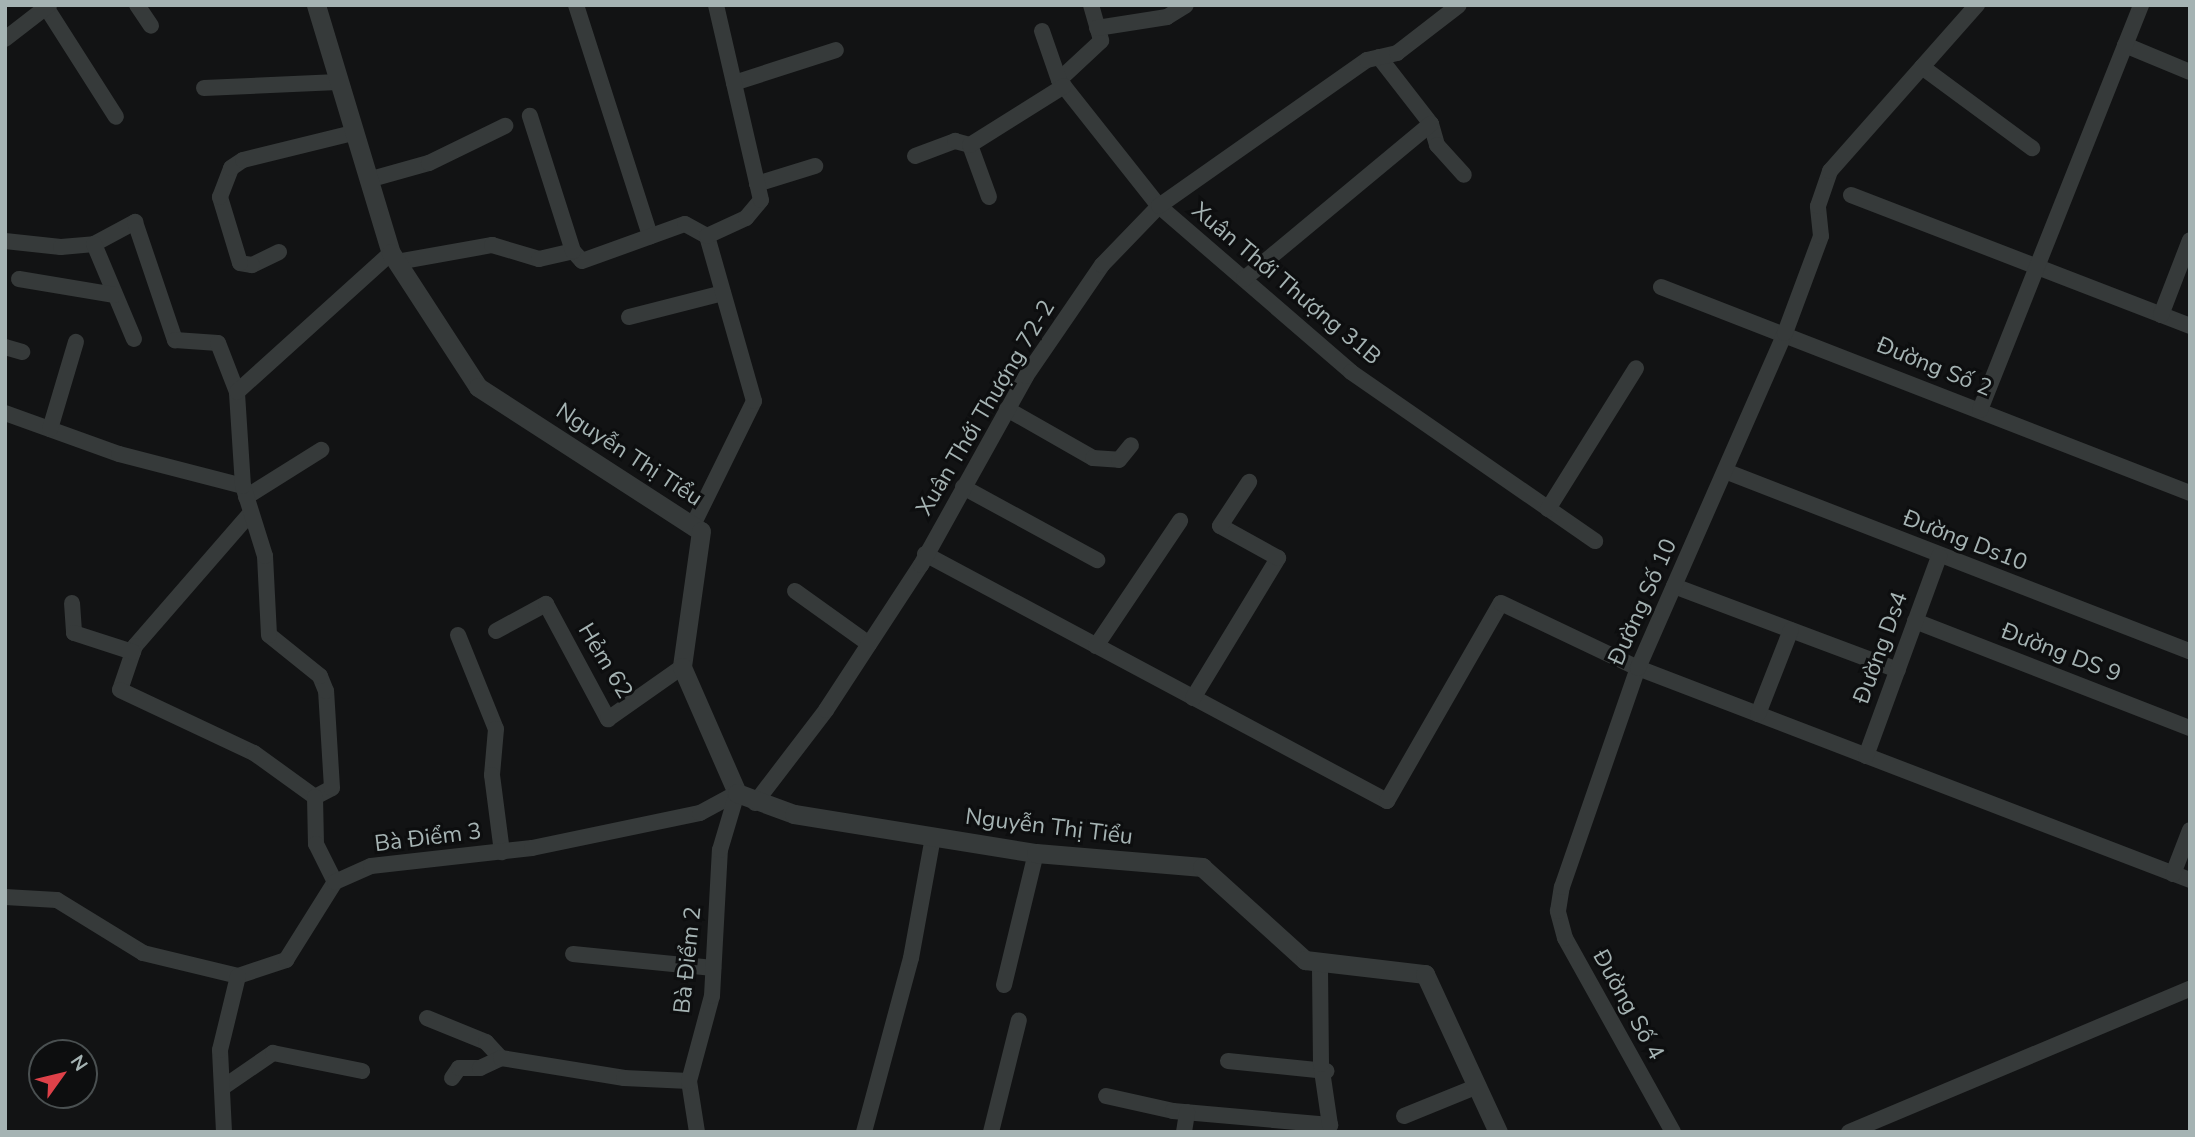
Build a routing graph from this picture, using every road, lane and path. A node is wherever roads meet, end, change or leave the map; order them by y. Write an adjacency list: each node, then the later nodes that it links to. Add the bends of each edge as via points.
1 (137, 5): 11 (street)
2 (316, 5): 20 (street, Nguyễn Thị Tiểu)
3 (576, 5): 39 (street)
4 (716, 5): 21 (street)
5 (1091, 5): 12 (street)
6 (1186, 5): 12 (street, via 1167,17)
7 (1459, 5): 17 (street, Xuân Thới Thượng 72-2, via 1396,53)
8 (1977, 5): 18 (street, Đường Số 10)
9 (2141, 5): 15 (street)
10 (48, 6): 14 (street); 25 (street)
11 (151, 26)
12 (1097, 28): 22 (street, via 1101,41)
13 (1042, 32): 22 (street, Xuân Thới Thượng 31B)
14 (5, 39)
15 (2125, 45): 19 (street); 47 (street)
16 (836, 50): 21 (street)
17 (1379, 57): 26 (street); 38 (street, Xuân Thới Thượng 72-2, via 1367,60)
18 (1922, 67): 30 (street); 56 (street, Đường Số 10, via 1830,171 1818,206 1821,236)
19 (2190, 72)
20 (338, 82): 23 (street); 28 (street, Nguyễn Thị Tiểu)
21 (734, 83): 35 (street)
22 (1061, 83): 29 (street); 38 (street, Xuân Thới Thượng 31B)
23 (204, 88)
24 (530, 116): 44 (street)
25 (116, 117)
26 (1431, 124): 33 (street, via 1437,145); 49 (street)
27 (505, 126): 34 (street, via 429,163)
28 (353, 133): 34 (street, Nguyễn Thị Tiểu); 45 (street, via 243,160 231,168 220,197 240,263 247,266)
29 (970, 145): 31 (street, via 955,141); 37 (street)
30 (2032, 148)
31 (915, 156)
32 (815, 166): 35 (street)
33 (1464, 175)
34 (368, 180): 46 (street, Nguyễn Thị Tiểu)
35 (757, 184): 40 (street, via 761,200 746,218)
36 (1851, 195): 47 (street)
37 (989, 197)
38 (1159, 206): 49 (street, Xuân Thới Thượng 31B); 63 (street, Xuân Thới Thượng 72-2, via 1102,265)
39 (650, 236): 40 (street, via 685,224); 44 (street, via 582,261)
40 (706, 236): 51 (street)
41 (2190, 240): 53 (street)
42 (5, 241): 43 (street, via 61,247)
43 (93, 244): 52 (street); 62 (street, via 135,222 175,340 218,343)
44 (573, 251): 46 (street, via 539,259 492,246)
45 (279, 252)
46 (394, 258): 62 (street); 77 (street, Nguyễn Thị Tiểu, via 478,387)
47 (2034, 270): 53 (street); 64 (street)
48 (19, 279): 52 (street)
49 (1244, 279): 74 (street, Xuân Thới Thượng 31B, via 1351,372)
50 (1661, 287): 56 (street, Đường Số 2)
51 (723, 293): 54 (street); 77 (street, via 754,401)
52 (116, 295): 57 (street)
53 (2161, 315): 55 (street)
54 (629, 317)
55 (2190, 326)
56 (1785, 333): 64 (street, Đường Số 2); 69 (street, Đường Số 10)
57 (134, 339)
58 (76, 342): 66 (street)
59 (5, 346): 60 (street)
60 (22, 352)
61 (1636, 368): 74 (street)
62 (237, 392): 72 (street)
63 (1007, 409): 67 (street, via 1093,458 1119,460); 71 (street, Xuân Thới Thượng 72-2)
64 (1980, 410): 73 (street, Đường Số 2)
65 (5, 413): 66 (street)
66 (50, 429): 72 (street)
67 (1130, 444)
68 (321, 450): 72 (street)
69 (1725, 471): 80 (street, Đường Ds10); 82 (street, Đường Số 10)
70 (1250, 482): 96 (street, via 1220,526 1278,558)
71 (963, 487): 79 (street, Xuân Thới Thượng 72-2); 81 (street)
72 (244, 491): 75 (street)
73 (2190, 493)
74 (1548, 509): 78 (street, Xuân Thới Thượng 31B)
75 (248, 516): 92 (street); 101 (street, via 265,556 269,635 320,676 326,691 332,789)
76 (1180, 522): 90 (street)
77 (693, 525): 93 (street, Nguyễn Thị Tiểu, via 701,531)
78 (1595, 541)
79 (925, 554): 89 (street, Xuân Thới Thượng 72-2); 90 (street)
80 (1939, 556): 85 (street, Đường Ds4); 91 (street, Đường Ds10)
81 (1097, 560)
82 (1674, 586): 86 (street); 94 (street, Đường Số 10)
83 (794, 591): 89 (street)
84 (72, 603): 92 (street, via 74,633)
85 (1915, 621): 95 (street, Đường Ds4); 98 (street, Đường DS 9)
86 (1791, 630): 95 (street); 97 (street)
87 (496, 631): 93 (street, Hẻm 62, via 547,604 608,719)
88 (458, 635): 105 (street, via 496,729 492,775)
89 (869, 644): 102 (street, Xuân Thới Thượng 72-2)
90 (1096, 646): 96 (street)
91 (2190, 651)
92 (134, 652): 101 (street, via 122,695 254,752)
93 (682, 667): 100 (street)
94 (1638, 668): 96 (street, via 1501,603 1387,801); 97 (street); 110 (street, Đường Số 10)
95 (1898, 670): 99 (street, Đường Ds4)
96 (1192, 698)
97 (1758, 714): 99 (street)
98 (2190, 728)
99 (1866, 756): 107 (street)
100 (737, 793): 102 (street, Nguyễn Thị Tiểu); 105 (street, Bà Điểm 3, via 699,813); 114 (street, Bà Điểm 2, via 720,850)
101 (315, 797): 109 (street, via 316,844)
102 (755, 803): 104 (street, Nguyễn Thị Tiểu)
103 (2190, 830): 107 (street)
104 (933, 837): 106 (street, Nguyễn Thị Tiểu); 133 (street, via 911,958)
105 (502, 852): 109 (street, Bà Điểm 3, via 371,866)
106 (1036, 853): 113 (street, Nguyễn Thị Tiểu, via 1202,867 1305,960); 116 (street)
107 (2173, 874): 108 (street)
108 (2190, 880)
109 (335, 882): 115 (street, via 286,960)
110 (1561, 895): 137 (street, Đường Số 4, via 1558,911 1565,938)
111 (5, 897): 115 (street, via 57,900 143,953)
112 (573, 954): 114 (street)
113 (1320, 961): 123 (street); 126 (street, Nguyễn Thị Tiểu, via 1425,974)
114 (713, 968): 125 (street, Bà Điểm 2, via 712,996)
115 (238, 976): 127 (street, via 220,1050)
116 (1004, 985)
117 (2190, 989): 138 (street)
118 (427, 1018): 120 (street, via 486,1042)
119 (1019, 1020): 134 (street)
120 (501, 1058): 124 (street, via 480,1068 459,1068); 125 (street, via 624,1078)
121 (1228, 1061): 123 (street)
122 (362, 1071): 127 (street, via 273,1053)
123 (1326, 1071): 129 (street, via 1329,1125)
124 (452, 1078)
125 (689, 1082): 132 (street, Bà Điểm 2)
126 (1478, 1086): 130 (street); 136 (street)
127 (222, 1088): 131 (street)
128 (1106, 1096): 129 (street)
129 (1187, 1112): 135 (street)
130 (1404, 1116)
131 (224, 1132)
132 (697, 1132)
133 (864, 1132)
134 (991, 1132)
135 (1184, 1132)
136 (1498, 1132)
137 (1673, 1132)
138 (1849, 1132)

